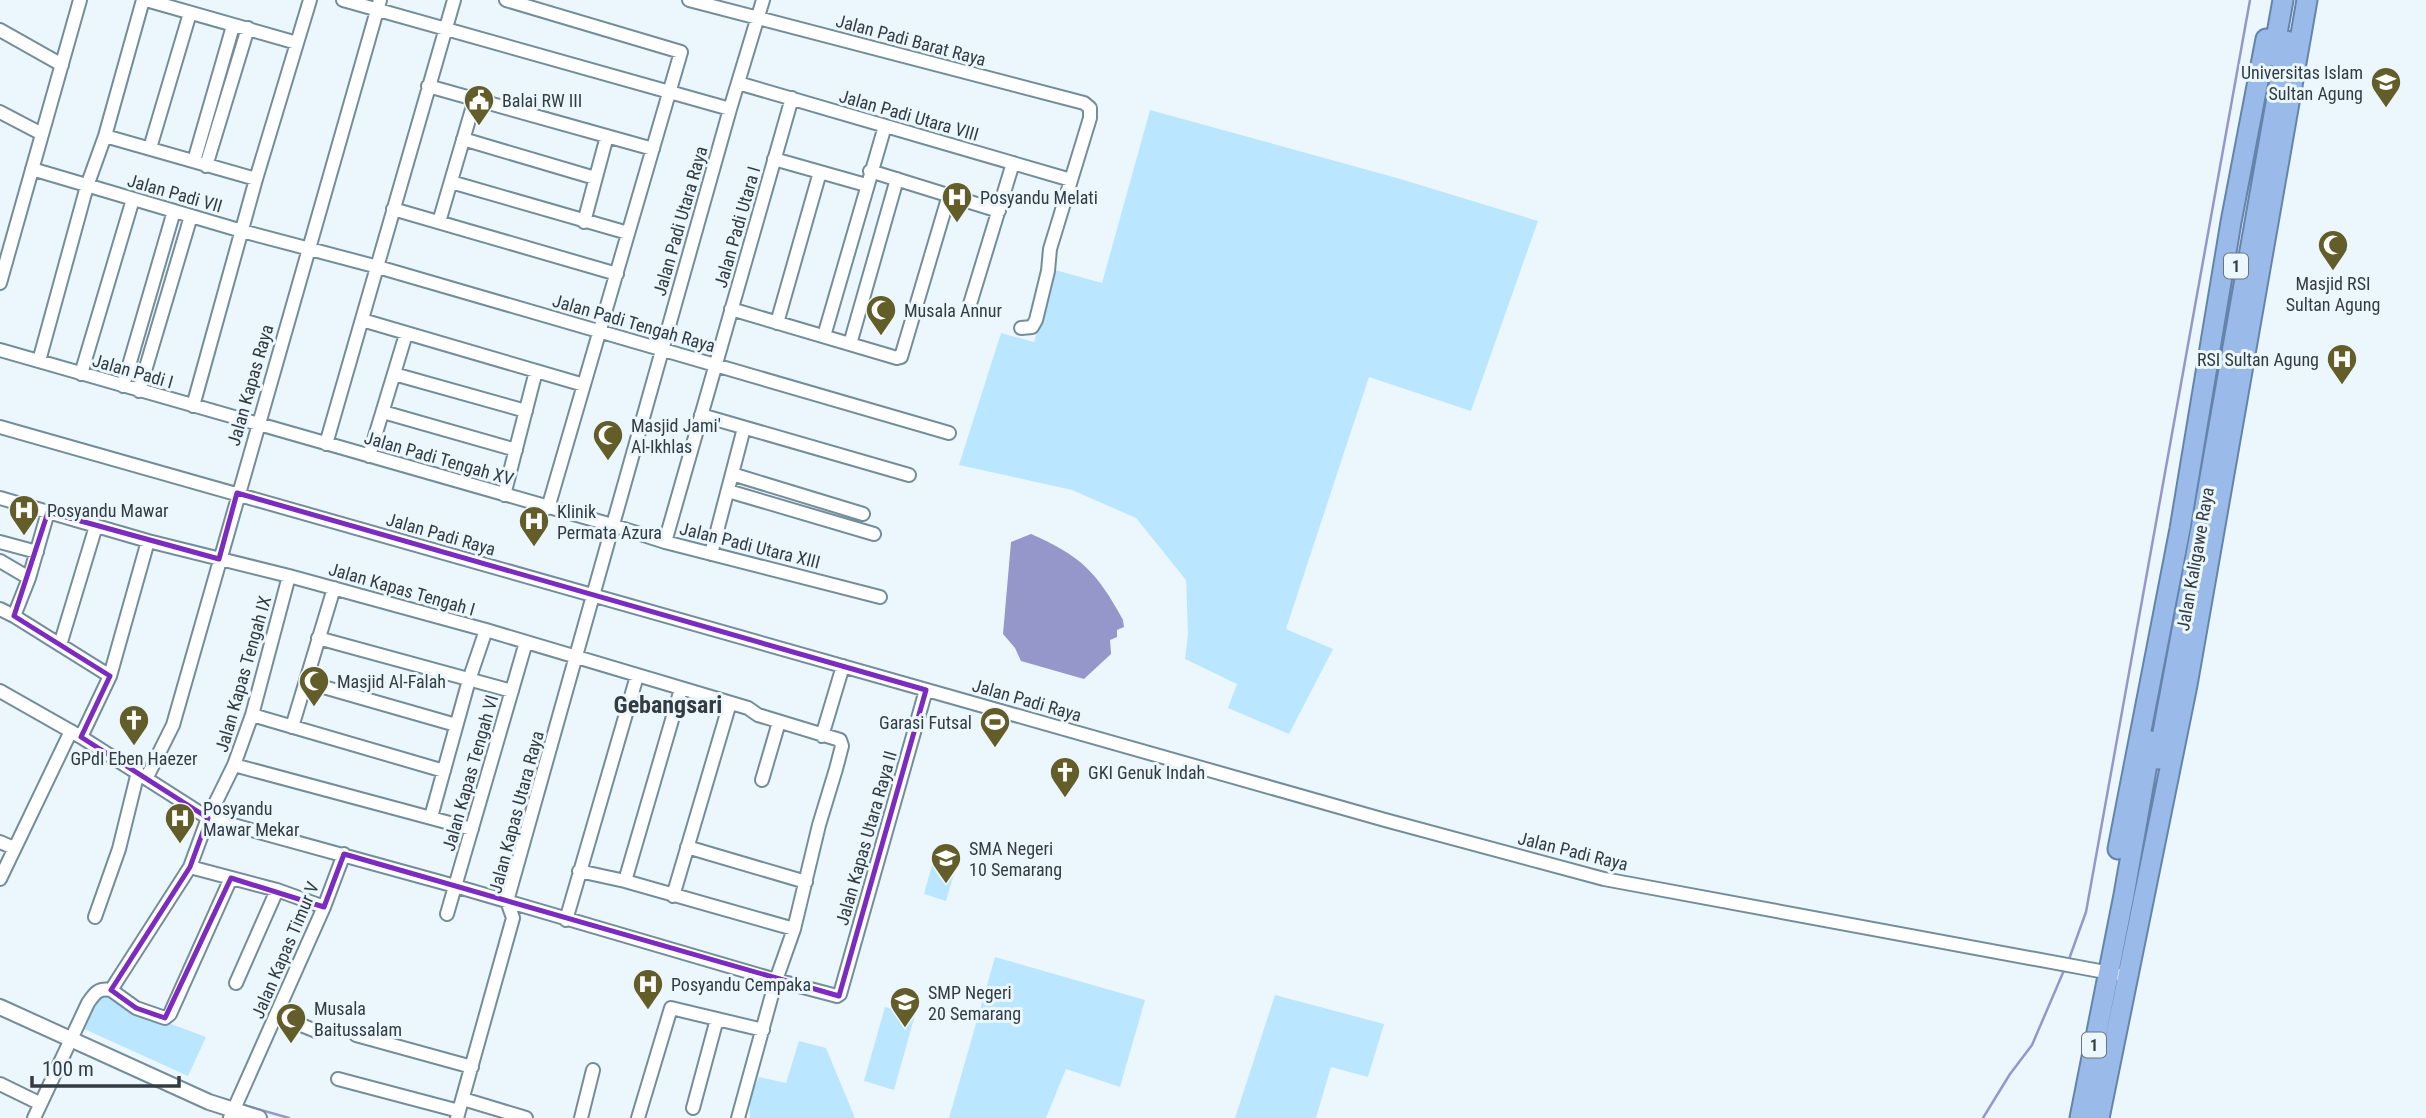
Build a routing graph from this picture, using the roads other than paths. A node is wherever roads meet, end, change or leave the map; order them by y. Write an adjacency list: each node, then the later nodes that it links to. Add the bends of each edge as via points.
1 (80, 0): 20 (street)
2 (144, 0): 14 (street); 30 (street)
3 (310, 0): 19 (street)
4 (343, 0): 12 (street)
5 (454, 0): 17 (street)
6 (506, 0): 23 (street, via 681,52)
7 (689, 0): 13 (street, Jalan Padi Barat Raya)
8 (2273, 0): 163 (highway, via 2180,529 2124,809 2118,853)
9 (2283, 0): 36 (highway, Jalan Kaligawe Raya / 1)
10 (2294, 0): 36 (highway, Jalan Kaligawe Raya / 1)
11 (2307, 0): 36 (highway)
12 (378, 5): 17 (street); 60 (street, Jalan Kapas Raya)
13 (760, 9): 21 (street, Jalan Padi Utara Raya); 46 (street, Jalan Padi Barat Raya, via 1084,103 1090,108 1090,118)
14 (190, 13): 15 (street); 33 (street)
15 (233, 26): 16 (street); 37 (street)
16 (248, 28): 19 (street); 39 (street)
17 (445, 28): 22 (street); 23 (street)
18 (0, 30): 20 (street)
19 (297, 43): 44 (street)
20 (62, 65): 29 (street)
21 (738, 83): 25 (street, Jalan Padi Utara VIII); 26 (street, Jalan Padi Utara Raya)
22 (428, 86): 24 (street); 52 (street)
23 (670, 92): 26 (street); 34 (street)
24 (475, 99): 31 (street); 32 (street)
25 (792, 99): 28 (street, Jalan Padi Utara VIII); 35 (street, Jalan Padi Utara I)
26 (730, 109): 73 (street, Jalan Padi Utara Raya)
27 (0, 113): 29 (street)
28 (885, 126): 38 (street, Jalan Padi Utara VIII); 41 (street)
29 (42, 134): 40 (street)
30 (104, 136): 33 (street); 49 (street)
31 (607, 136): 34 (street); 43 (street)
32 (463, 139): 43 (street); 47 (street)
33 (150, 148): 37 (street)
34 (653, 149): 59 (street)
35 (774, 159): 42 (street); 65 (street, Jalan Padi Utara I)
36 (2266, 160): 163 (highway, Jalan Kaligawe Raya / 1); 170 (highway, Jalan Kaligawe Raya / 1, via 2202,523); 197 (highway, via 2187,685)
37 (194, 161): 39 (street)
38 (1013, 163): 46 (street, Jalan Padi Utara VIII); 54 (street)
39 (206, 166): 44 (street)
40 (32, 169): 49 (street, Jalan Padi VII); 63 (street)
41 (870, 170): 45 (street); 48 (street)
42 (820, 172): 48 (street); 67 (street)
43 (595, 178): 57 (street)
44 (256, 179): 58 (street)
45 (897, 179): 50 (street); 72 (street)
46 (1071, 180): 68 (street, via 1050,249 1036,320 1032,327)
47 (451, 182): 56 (street); 57 (street)
48 (866, 185): 71 (street)
49 (87, 186): 51 (street, Jalan Padi VII); 75 (street)
50 (949, 195): 54 (street); 72 (street, via 903,353 897,358)
51 (133, 199): 53 (street, Jalan Padi VII); 78 (street)
52 (393, 209): 56 (street); 61 (street)
53 (174, 211): 55 (street, Jalan Padi VII); 81 (street)
54 (999, 211): 64 (street)
55 (191, 216): 58 (street, Jalan Padi VII); 82 (street)
56 (439, 222): 62 (street)
57 (584, 222): 59 (street)
58 (242, 231): 60 (street, Jalan Padi VII); 83 (street)
59 (628, 233): 62 (street)
60 (309, 248): 61 (street, Jalan Padi Tengah Raya); 87 (street, Jalan Kapas Raya)
61 (378, 267): 66 (street); 69 (street, Jalan Padi Tengah Raya)
62 (617, 274): 69 (street)
63 (0, 283)
64 (970, 304)
65 (731, 309): 67 (street); 76 (street, Jalan Padi Utara I)
66 (362, 320): 70 (street); 91 (street)
67 (777, 323): 71 (street)
68 (1021, 328)
69 (600, 332): 73 (street, Jalan Padi Tengah Raya); 80 (street)
70 (406, 334): 77 (street); 79 (street)
71 (824, 336): 72 (street)
72 (850, 344)
73 (662, 349): 76 (street, Jalan Padi Tengah Raya); 105 (street, Jalan Padi Utara Raya)
74 (0, 350): 75 (street, Jalan Padi I)
75 (39, 361): 78 (street, Jalan Padi I)
76 (716, 365): 86 (street, Jalan Padi Utara I); 90 (street, Jalan Padi Tengah Raya)
77 (536, 371): 80 (street); 85 (street)
78 (81, 374): 81 (street, Jalan Padi I)
79 (394, 374): 84 (street); 85 (street)
80 (584, 385): 101 (street)
81 (123, 386): 82 (street, Jalan Padi I)
82 (139, 391): 83 (street, Jalan Padi I)
83 (193, 406): 87 (street, Jalan Padi I)
84 (383, 411): 92 (street); 93 (street)
85 (526, 411): 92 (street)
86 (701, 415): 89 (street); 110 (street, Jalan Padi Utara I)
87 (257, 425): 91 (street, Jalan Padi Tengah XV); 97 (street, Jalan Kapas Raya)
88 (0, 427): 97 (street, Jalan Padi Raya)
89 (744, 428): 94 (street); 95 (street)
90 (949, 433)
91 (326, 444): 93 (street, Jalan Padi Tengah XV)
92 (516, 450): 98 (street)
93 (369, 456): 98 (street, Jalan Padi Tengah XV)
94 (732, 474): 96 (street); 99 (street)
95 (909, 475)
96 (727, 491): 102 (street); 112 (street)
97 (237, 493): 113 (street, Jalan Kapas Raya); 118 (street, Jalan Padi Raya)
98 (504, 495): 101 (street, Jalan Padi Tengah XV)
99 (799, 495): 102 (street); 104 (street)
100 (0, 498): 103 (street, Jalan Kapas Tengah I)
101 (548, 508): 105 (street, Jalan Padi Tengah XV)
102 (794, 511): 107 (street)
103 (48, 512): 106 (street, Jalan Kapas Tengah I); 111 (street)
104 (863, 514)
105 (612, 525): 110 (street, Jalan Padi Utara XIII); 118 (street, Jalan Padi Utara Raya)
106 (96, 526): 108 (street, Jalan Kapas Tengah I); 125 (street)
107 (874, 534)
108 (148, 541): 113 (street, Jalan Kapas Tengah I); 129 (street)
109 (0, 542): 111 (street)
110 (665, 542): 112 (street, Jalan Padi Utara XIII)
111 (37, 552): 116 (street)
112 (711, 554): 119 (street, Jalan Padi Utara XIII)
113 (219, 559): 115 (street, Jalan Kapas Tengah I); 145 (street, Jalan Kapas Raya, via 173,725)
114 (0, 561): 116 (street)
115 (289, 576): 117 (street, Jalan Kapas Tengah I); 137 (street, Jalan Kapas Tengah IX)
116 (29, 578): 121 (street)
117 (334, 588): 122 (street, Jalan Kapas Tengah I); 123 (street)
118 (592, 595): 126 (street, Jalan Kapas Utara Raya); 127 (street, Jalan Padi Raya)
119 (880, 597)
120 (0, 609): 121 (street)
121 (14, 616): 125 (street)
122 (486, 630): 124 (street, Jalan Kapas Tengah I); 130 (street)
123 (318, 639): 130 (street); 131 (street)
124 (526, 642): 126 (street, Jalan Kapas Tengah I); 135 (street, Jalan Kapas Tengah VI)
125 (60, 645): 129 (street)
126 (576, 656): 128 (street, Jalan Kapas Tengah I); 164 (street, Jalan Kapas Utara Raya)
127 (843, 666): 133 (street, Jalan Padi Raya); 142 (street)
128 (637, 676): 132 (street, Jalan Kapas Tengah I); 155 (street)
129 (110, 677): 141 (street)
130 (469, 680): 135 (street); 139 (street)
131 (306, 682): 139 (street); 140 (street)
132 (681, 689): 136 (street, Jalan Kapas Tengah I); 158 (street)
133 (926, 690): 170 (street, Jalan Padi Raya, via 1586,874); 171 (street, Jalan Kapas Utara Raya II, via 839,996)
134 (0, 691): 141 (street)
135 (512, 691): 149 (street, Jalan Kapas Tengah VI)
136 (730, 704): 138 (street, Jalan Kapas Tengah I); 151 (street)
137 (252, 715): 140 (street); 143 (street, Jalan Kapas Tengah IX)
138 (779, 722): 142 (street, Jalan Kapas Tengah I); 146 (street)
139 (456, 725): 144 (street)
140 (292, 727): 144 (street)
141 (76, 734): 145 (street); 152 (street)
142 (822, 736): 159 (street, Jalan Kapas Tengah I, via 842,743)
143 (234, 765): 147 (street); 148 (street, Jalan Kapas Tengah IX)
144 (444, 771): 147 (street)
145 (143, 775): 148 (street); 167 (street, Jalan Kapas Raya)
146 (762, 780)
147 (431, 817): 149 (street)
148 (208, 818): 153 (street); 154 (street, Jalan Kapas Tengah IX)
149 (472, 829): 160 (street, Jalan Kapas Tengah VI)
150 (0, 842): 152 (street)
151 (687, 847): 159 (street); 162 (street)
152 (14, 848): 157 (street)
153 (344, 854): 160 (street); 165 (street, Jalan Kapas Timur V)
154 (190, 867): 156 (street); 173 (street, Jalan Kapas Tengah IX)
155 (579, 871): 158 (street); 168 (street)
156 (231, 878): 161 (street); 173 (street, via 170,1014 164,1018 136,1008)
157 (0, 879)
158 (625, 881): 162 (street)
159 (806, 881): 169 (street)
160 (455, 886): 164 (street); 166 (street, Jalan Kapas Tengah VI)
161 (276, 890): 165 (street); 172 (street)
162 (673, 895): 169 (street)
163 (2124, 895): 170 (highway, 1)
164 (507, 901): 168 (street); 181 (street, Jalan Kapas Utara Raya, via 513,918)
165 (324, 907): 175 (street, Jalan Kapas Timur V)
166 (447, 914)
167 (95, 917)
168 (566, 920): 171 (street)
169 (794, 929): 171 (street)
170 (2113, 974): 195 (highway, 1); 196 (highway, Jalan Kaligawe Raya / 1)
171 (776, 980): 177 (street)
172 (236, 983)
173 (111, 990): 179 (street, via 95,992)
174 (0, 1007): 179 (street)
175 (276, 1015): 178 (street); 187 (street, Jalan Kapas Timur V)
176 (717, 1019): 177 (street); 186 (street); 193 (street, via 674,1007 669,1010)
177 (763, 1030): 194 (street)
178 (316, 1031)
179 (73, 1035): 185 (street); 187 (street, via 209,1102)
180 (356, 1035): 181 (street)
181 (472, 1067): 188 (street, Jalan Kapas Utara Raya)
182 (593, 1070): 192 (street)
183 (338, 1079): 188 (street)
184 (0, 1084): 185 (street)
185 (39, 1103): 189 (street)
186 (693, 1108)
187 (234, 1109): 190 (street)
188 (460, 1109): 191 (street)
189 (34, 1118)
190 (259, 1118)
191 (526, 1118)
192 (581, 1118)
193 (638, 1118)
194 (738, 1118)
195 (2080, 1118)
196 (2091, 1118)
197 (2099, 1118)

